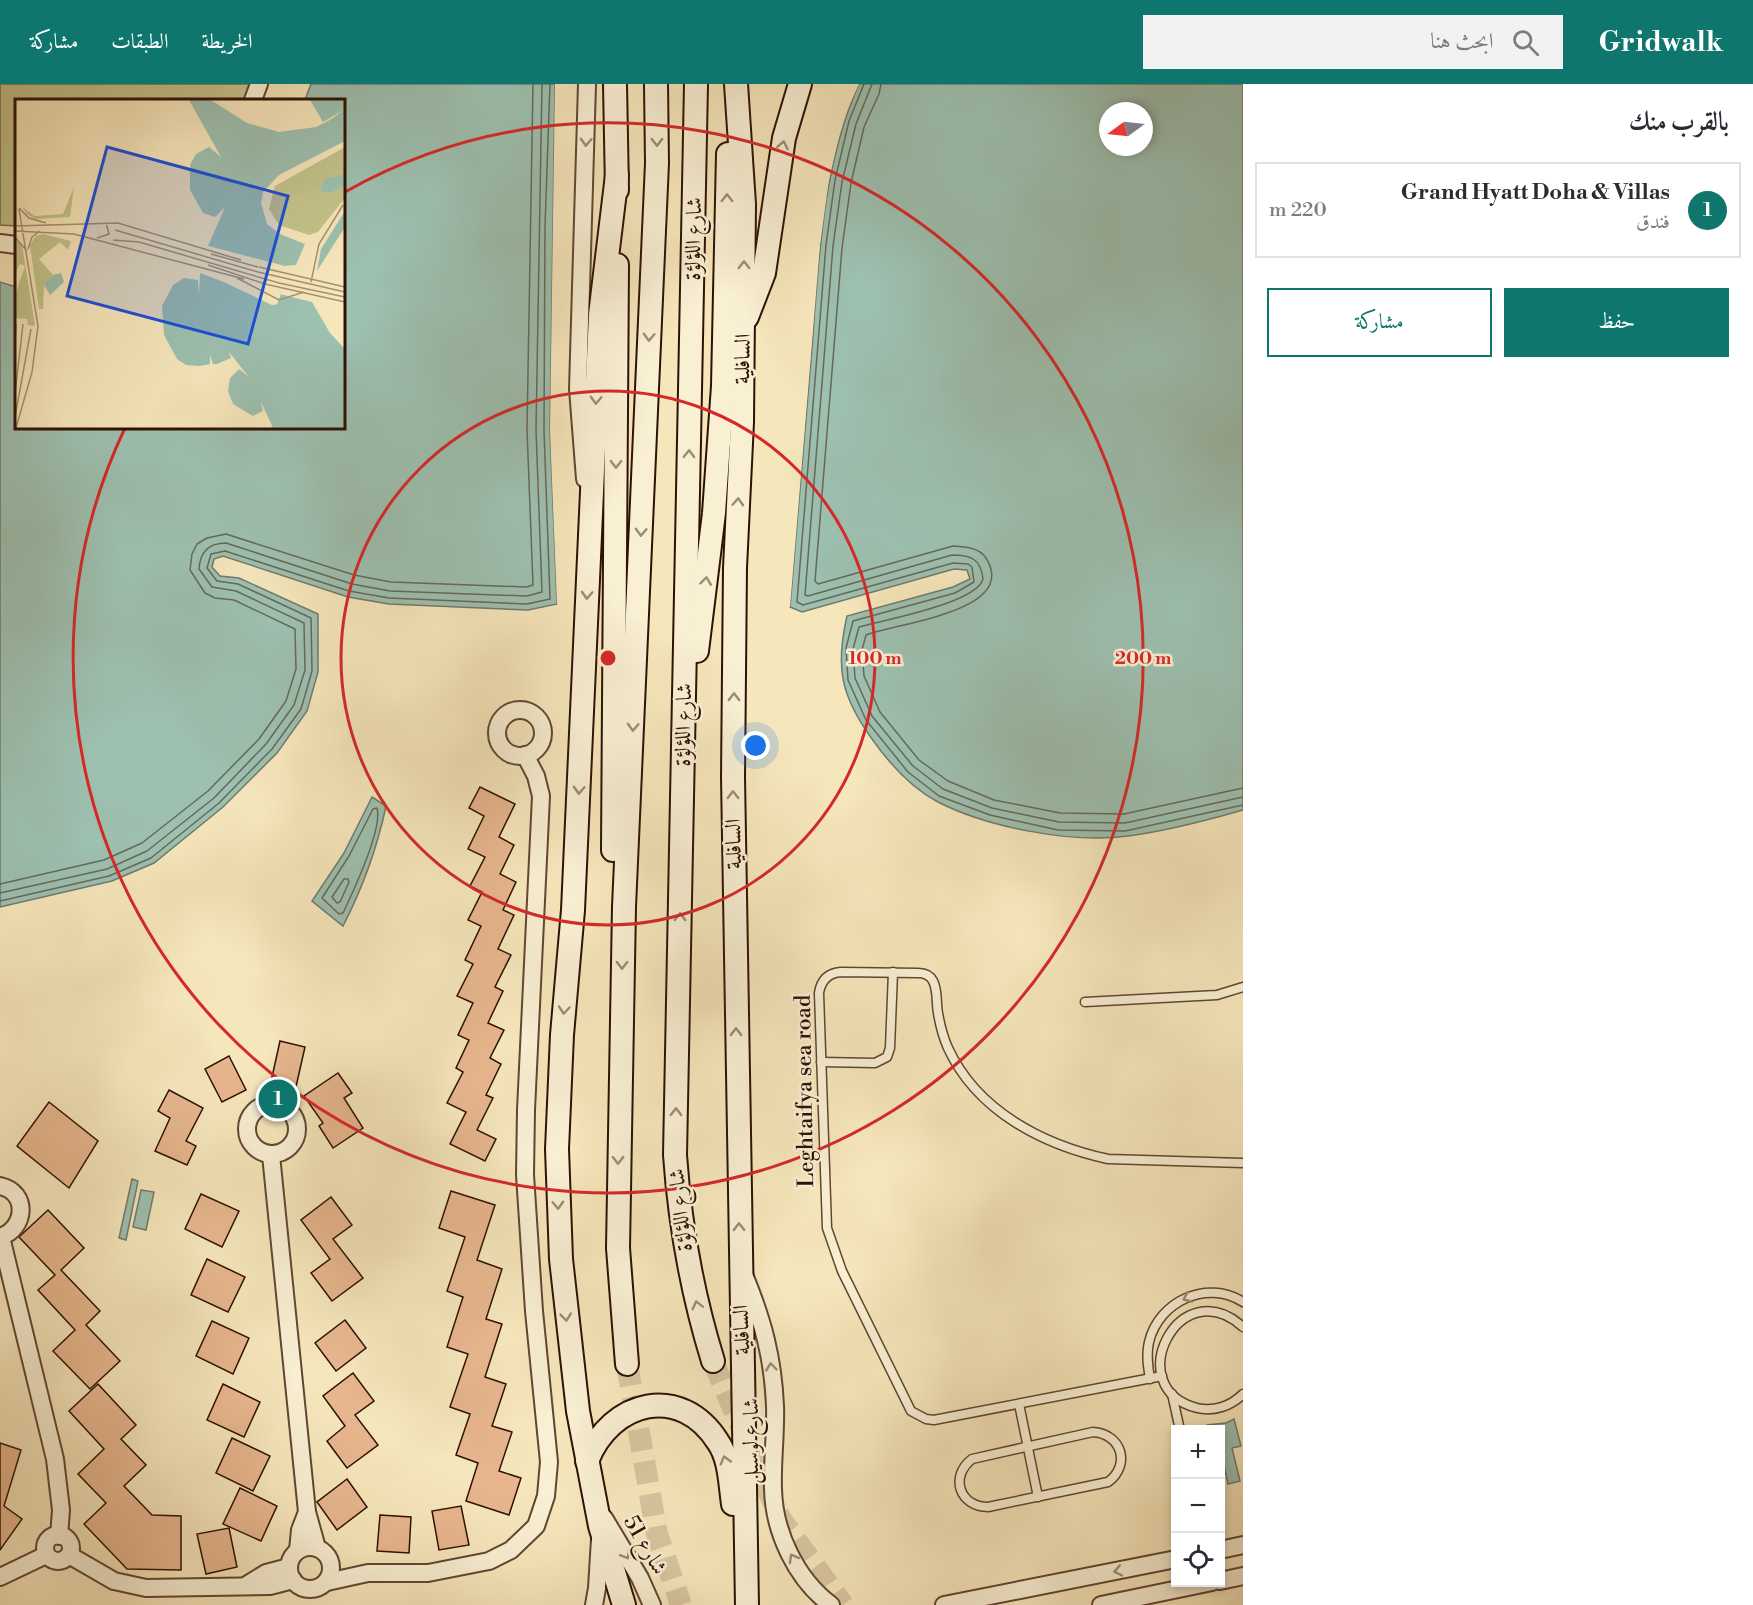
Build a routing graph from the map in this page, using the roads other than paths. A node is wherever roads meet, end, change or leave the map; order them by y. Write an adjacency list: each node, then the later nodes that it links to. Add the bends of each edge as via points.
1 (259, 84): 8 (street)
2 (587, 84): 13 (street, one-way to 13, via 578,389 581,449)
3 (615, 84): 9 (main road)
4 (656, 84): 16 (main road, شارع اللؤلؤة, one-way to 16, via 656,186)
5 (696, 84): 15 (main road, شارع اللؤلؤة, one-way to 5)
6 (735, 84): 12 (main road, السافلية, one-way to 6, via 744,204); 15 (main road, one-way to 6, via 719,450 728,147)
7 (800, 84): 12 (main road, one-way to 7, via 764,273 784,138)
8 (253, 99)
9 (617, 175): 13 (main road, one-way to 13, via 603,276); 16 (main road, one-way to 16, via 613,827 615,867)
10 (0, 243): 11 (street)
11 (15, 245)
12 (743, 324): 25 (main road, السافلية, one-way to 12, via 733,777)
13 (591, 509): 37 (main road, one-way to 37, via 573,910 557,1149 565,1310)
14 (525, 755): 50 (street, via 541,796 525,1175 549,1462 546,1496 536,1526 511,1550 489,1561 428,1573)
15 (683, 808): 28 (main road, شارع اللؤلؤة, one-way to 15, via 683,1239 675,1155)
16 (624, 907): 29 (main road, شارع اللؤلؤة, one-way to 29, via 618,1248)
17 (893, 972): 20 (lane, via 887,1057 875,1063); 20 (lane, Leghtaifya sea road, via 835,972 822,982); 22 (lane, Leghtaifya sea road, via 923,973 932,979 942,1032 957,1063 977,1092 1026,1129 1065,1147 1108,1159)
18 (1243, 987): 19 (lane, via 1217,995)
19 (1085, 1002)
20 (821, 1062): 34 (lane, Leghtaifya sea road, via 825,1205 831,1243 905,1404 918,1416 934,1420)
21 (271, 1155): 39 (street)
22 (1243, 1163)
23 (0, 1186): 24 (street, via 17,1197 21,1213 15,1228)
24 (1, 1237): 41 (street, via 55,1459 61,1510)
25 (739, 1265): 53 (main road, السافلية); 63 (street, شارع لوسيل, one-way to 25, via 793,1559 774,1510 775,1405 770,1354 763,1320)
26 (1243, 1302): 31 (lane, one-way to 31, via 1208,1292 1186,1297 1169,1308 1149,1342)
27 (1243, 1327): 30 (lane, via 1216,1312 1184,1318 1163,1343)
28 (713, 1361)
29 (627, 1364)
30 (1162, 1376): 31 (lane, Leghtaifya sea road); 32 (lane)
31 (1150, 1379): 34 (lane, Leghtaifya sea road)
32 (1172, 1393): 33 (lane, via 1189,1405 1209,1409 1230,1404); 35 (lane)
33 (1243, 1394)
34 (1018, 1404): 36 (lane)
35 (1179, 1425)
36 (1027, 1446): 38 (lane); 38 (lane, via 972,1460 962,1471 959,1486 967,1500 980,1507); 38 (lane, via 1101,1433 1115,1441 1122,1455 1119,1471 1108,1482)
37 (587, 1461): 40 (main road); 53 (main road, one-way to 37, via 727,1463 720,1444 694,1416 658,1406 621,1415 594,1443)
38 (1038, 1497)
39 (307, 1512): 43 (street); 45 (street)
40 (599, 1517): 59 (street); 60 (main road); 61 (street, شارع 51, one-way to 61, via 640,1578)
41 (59, 1536): 46 (street, via 48,1540); 47 (street, via 68,1540)
42 (1243, 1545): 44 (street)
43 (317, 1548): 45 (street); 49 (street)
44 (1225, 1549)
45 (298, 1550): 55 (street)
46 (46, 1555): 47 (street, via 60,1562); 52 (street)
47 (69, 1556): 55 (street, via 114,1581 146,1588 220,1588 248,1584 266,1573)
48 (1171, 1560): 64 (street, one-way to 64)
49 (331, 1562): 50 (street); 55 (street, via 331,1572)
50 (368, 1573): 55 (street)
51 (1243, 1576): 54 (street)
52 (0, 1577)
53 (746, 1580): 62 (main road, السافلية)
54 (1225, 1580)
55 (306, 1581): 57 (street); 58 (street)
56 (1188, 1587): 65 (street)
57 (307, 1605)
58 (319, 1605)
59 (594, 1605)
60 (624, 1605)
61 (652, 1605)
62 (747, 1605)
63 (827, 1605)
64 (945, 1605)
65 (1101, 1605)

